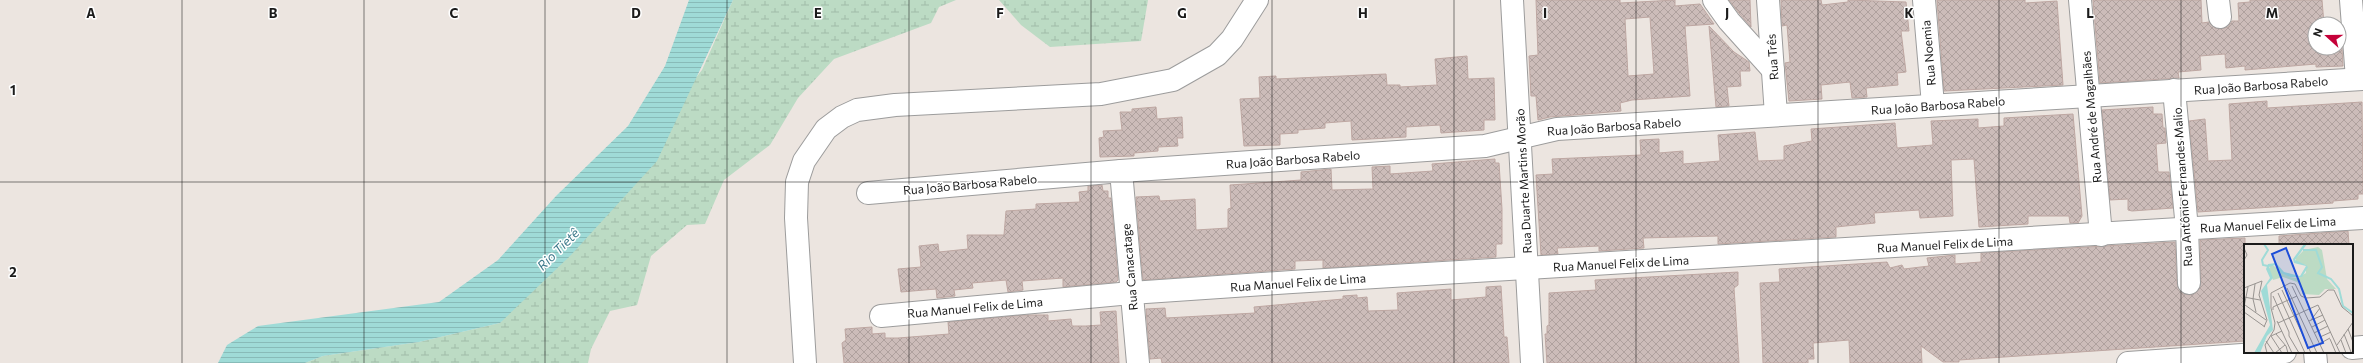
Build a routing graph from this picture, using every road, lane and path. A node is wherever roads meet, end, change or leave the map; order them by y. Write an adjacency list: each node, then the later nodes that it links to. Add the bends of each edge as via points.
1 (1257, 0): 28 (street, via 1232,39 1217,55 1173,80 1101,94 895,104 857,110 842,117 826,130 804,161 797,182 796,218)
2 (1512, 0): 14 (street, Rua Duarte Martins Morão)
3 (1714, 0): 8 (street, via 1729,21)
4 (1768, 0): 8 (street, Rua Três)
5 (1924, 0): 12 (street, Rua Noemia)
6 (2080, 0): 11 (street, Rua André de Magalhães)
7 (2351, 0): 9 (street)
8 (1773, 70): 13 (street, Rua Três)
9 (2360, 79): 10 (street, Rua João Barbosa Rabelo)
10 (2174, 90): 11 (street, Rua João Barbosa Rabelo); 18 (street, Rua Antônio Fernandes Malio)
11 (2088, 95): 12 (street, Rua João Barbosa Rabelo); 19 (street, Rua André de Magalhães)
12 (1933, 105): 13 (street, Rua João Barbosa Rabelo)
13 (1776, 115): 14 (street, Rua João Barbosa Rabelo, via 1557,129)
14 (1521, 137): 15 (street, Rua João Barbosa Rabelo, via 1485,146); 20 (street, Rua Duarte Martins Morão)
15 (1121, 171): 16 (street, Rua João Barbosa Rabelo); 22 (street, Rua Canacatage)
16 (868, 193)
17 (2363, 218): 18 (street, Rua Manuel Felix de Lima)
18 (2187, 229): 19 (street, Rua Manuel Felix de Lima); 21 (street, Rua Antônio Fernandes Malio)
19 (2101, 235): 20 (street, Rua Manuel Felix de Lima)
20 (1528, 268): 22 (street, Rua Manuel Felix de Lima); 30 (street, Rua Duarte Martins Morão)
21 (2189, 283)
22 (1131, 293): 23 (street, Rua Manuel Felix de Lima); 29 (street, Rua Canacatage)
23 (881, 316)
24 (2363, 347): 25 (street)
25 (2353, 348)
26 (2271, 353): 31 (street)
27 (2315, 353): 32 (street)
28 (805, 363)
29 (1138, 363)
30 (1532, 363)
31 (2128, 363)
32 (2316, 363)

